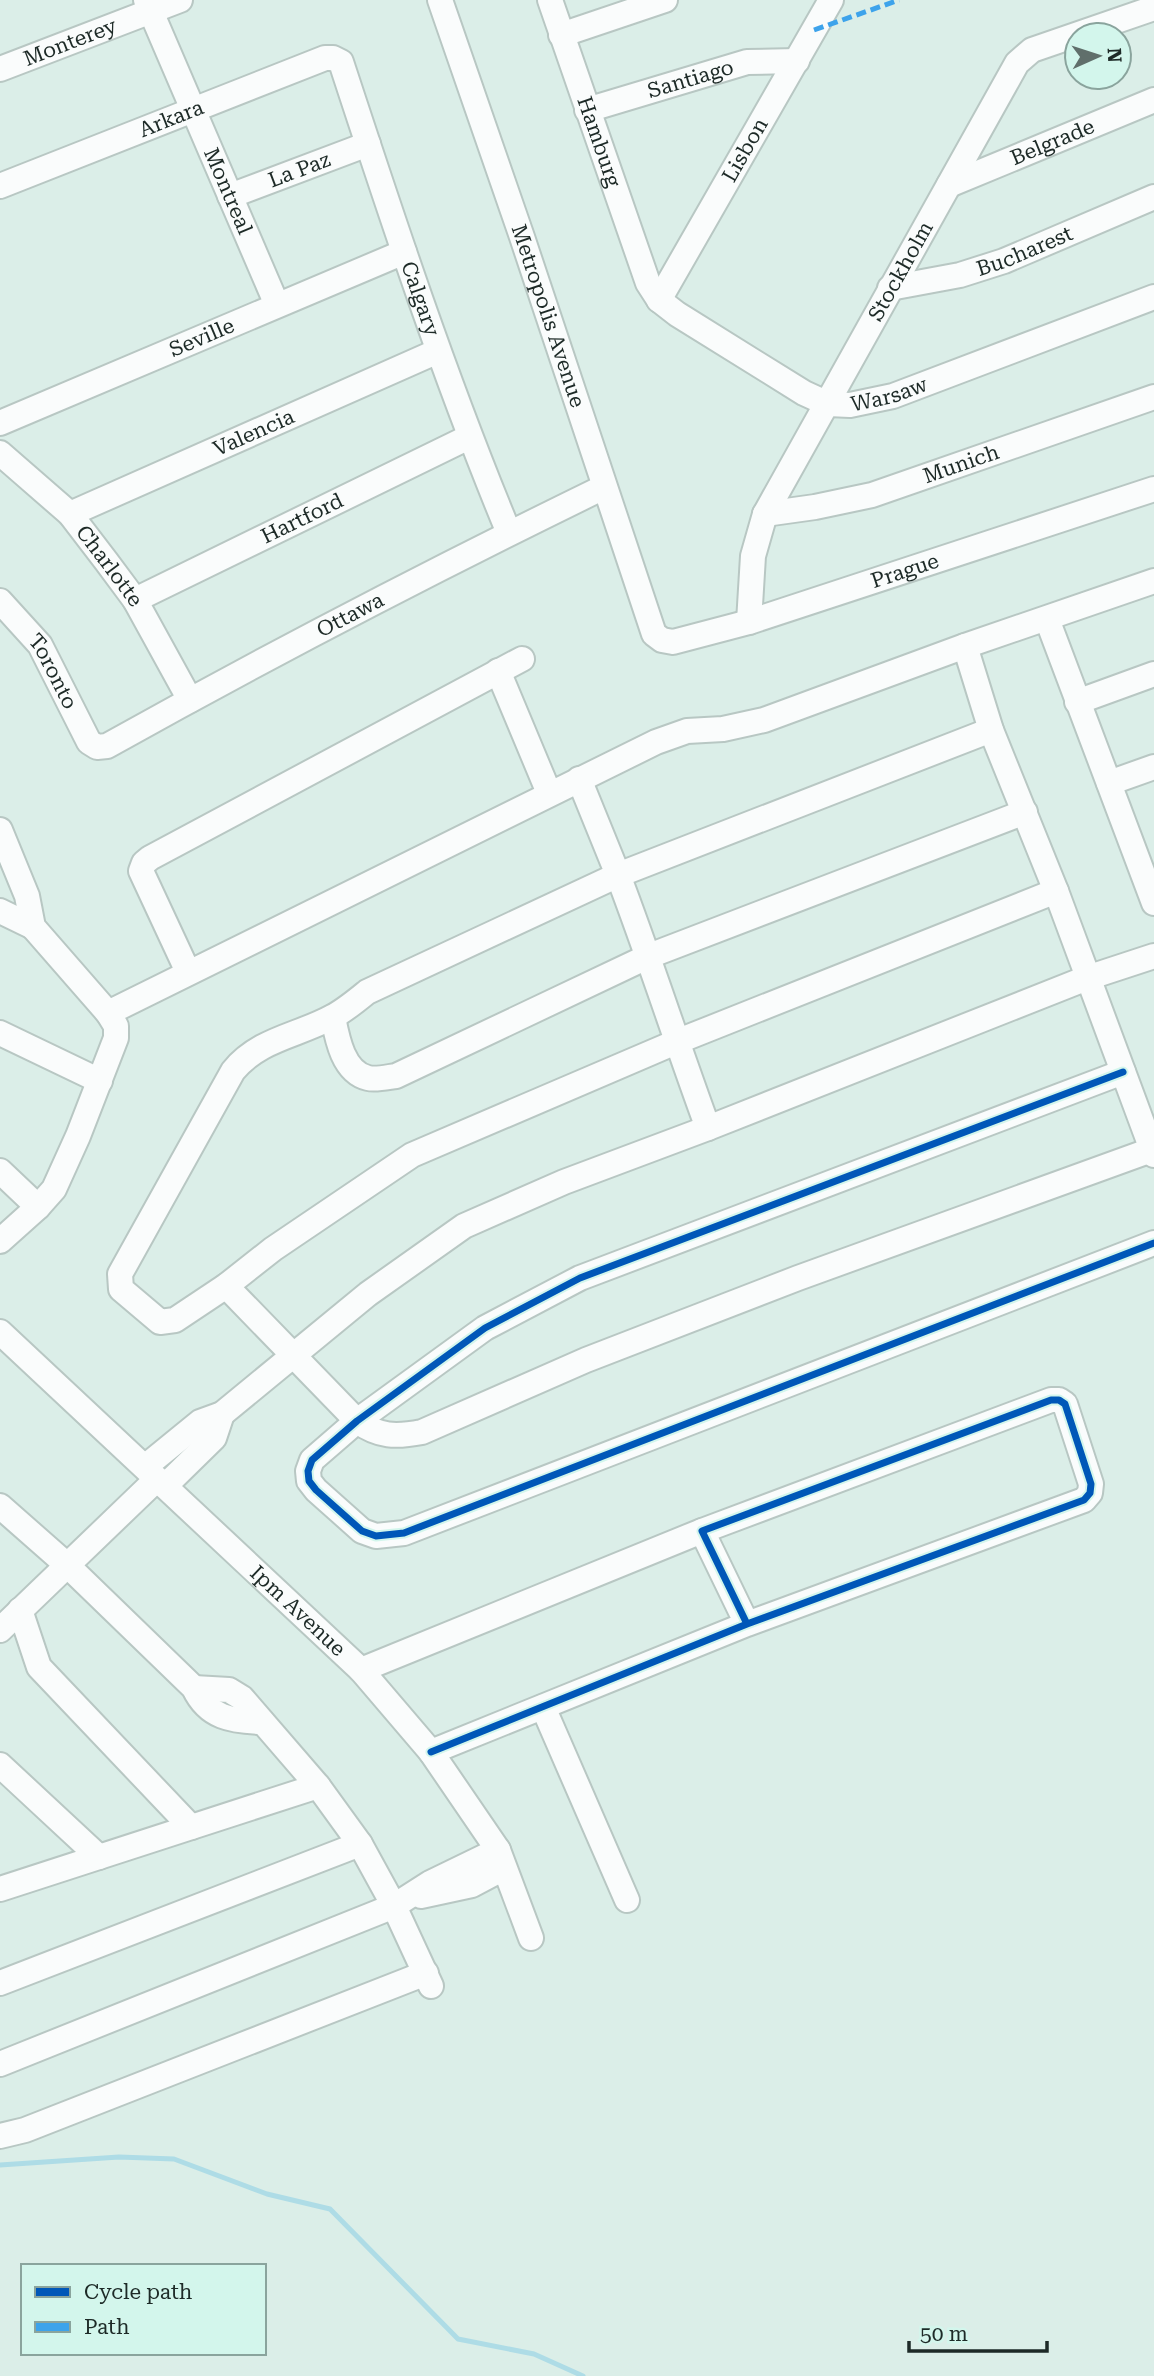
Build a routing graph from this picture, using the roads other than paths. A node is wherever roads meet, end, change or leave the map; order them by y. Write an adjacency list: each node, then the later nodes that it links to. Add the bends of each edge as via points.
1 (180, 0): 6 (street, Monterey)
2 (440, 0): 31 (street, Metropolis Avenue)
3 (551, 0): 8 (street, Hamburg)
4 (665, 0): 8 (street)
5 (831, 0): 9 (street, Lisbon)
6 (148, 5): 11 (street, Monterey); 14 (street, Montreal)
7 (1154, 8): 16 (street, Stockholm, via 1032,50 1017,63)
8 (561, 35): 13 (street, Hamburg)
9 (796, 61): 13 (street, Santiago, via 747,62); 22 (street, Lisbon)
10 (341, 62): 14 (street, Arkara, via 325,58); 15 (street, Calgary)
11 (0, 69)
12 (1154, 100): 16 (street, Belgrade)
13 (587, 110): 22 (street, Hamburg)
14 (194, 111): 17 (street, Arkara); 18 (street, Montreal)
15 (368, 144): 18 (street, La Paz); 20 (street, Calgary)
16 (949, 185): 21 (street, Stockholm)
17 (0, 186)
18 (230, 196): 24 (street, Montreal)
19 (1154, 197): 21 (street, Bucharest, via 1004,261)
20 (404, 252): 24 (street, Seville); 25 (street, Calgary)
21 (890, 288): 27 (street, Stockholm)
22 (653, 291): 27 (street, Warsaw, via 804,393)
23 (1154, 297): 27 (street, Warsaw, via 893,396 850,405)
24 (277, 305): 28 (street, Seville)
25 (438, 351): 29 (street, Calgary); 33 (street, Valencia)
26 (1154, 397): 34 (street, Munich, via 872,495)
27 (828, 404): 34 (street, Stockholm)
28 (0, 423)
29 (469, 437): 35 (street, Calgary); 37 (street, Hartford)
30 (0, 453): 33 (street, Charlotte)
31 (604, 487): 35 (street, Ottawa); 41 (street, Metropolis Avenue)
32 (1154, 489): 40 (street, Prague)
33 (70, 514): 37 (street, Charlotte)
34 (765, 514): 40 (street, Stockholm, via 753,556)
35 (509, 533): 46 (street, Ottawa)
36 (1154, 581): 39 (street)
37 (135, 600): 46 (street, Charlotte)
38 (0, 601): 49 (street, Toronto, via 40,645 89,742)
39 (1047, 619): 42 (street); 47 (street)
40 (750, 622): 41 (street, Prague, via 673,642)
41 (654, 634)
42 (965, 646): 48 (street); 51 (street, via 764,720 687,731)
43 (522, 659): 44 (street)
44 (498, 671): 53 (street); 64 (street, via 144,863 141,871)
45 (1154, 674): 47 (street)
46 (190, 700): 49 (street, Ottawa, via 107,746)
47 (1077, 702): 52 (street)
48 (991, 730): 54 (street); 57 (street)
49 (97, 747)
50 (1154, 766): 52 (street)
51 (579, 779): 53 (street); 57 (street)
52 (1109, 783): 56 (street)
53 (549, 793): 64 (street)
54 (1025, 812): 58 (street); 62 (street)
55 (0, 830): 61 (street, via 27,896)
56 (1147, 862): 59 (street)
57 (618, 875): 62 (street); 67 (street, via 367,992)
58 (1056, 891): 65 (street); 69 (street)
59 (1154, 903)
60 (0, 911): 61 (street)
61 (33, 927): 66 (street)
62 (649, 956): 67 (street, via 396,1076 370,1079 355,1072 337,1043); 69 (street)
63 (1154, 956): 65 (street)
64 (188, 972): 66 (street)
65 (1087, 978): 70 (street); 72 (street)
66 (108, 1013): 71 (street, via 116,1026 116,1038)
67 (333, 1017): 78 (street, via 259,1047 239,1063 120,1275 121,1290 160,1322 175,1320)
68 (0, 1033): 71 (street)
69 (676, 1042): 72 (street); 78 (street, via 412,1155)
70 (1123, 1072): 73 (street); 81 (street, via 580,1278 485,1328)
71 (100, 1081): 75 (street, via 54,1189)
72 (708, 1129): 80 (street, via 564,1182 464,1226 368,1294)
73 (1153, 1151): 81 (street, via 798,1278 586,1360 422,1432 385,1435)
74 (0, 1171): 75 (street)
75 (38, 1207): 76 (street)
76 (0, 1241)
77 (1154, 1243): 81 (street, via 404,1533 388,1536 362,1531 309,1481 312,1460)
78 (226, 1286): 80 (street)
79 (0, 1332): 82 (street, Ipm Avenue)
80 (293, 1355): 81 (street); 82 (street, via 222,1414 214,1438)
81 (357, 1421)
82 (156, 1477): 85 (street); 89 (street, Ipm Avenue)
83 (0, 1506): 85 (street)
84 (702, 1531): 87 (street); 87 (street, via 1051,1400 1065,1404 1091,1484 1084,1500); 89 (street)
85 (67, 1565): 86 (street); 93 (street, via 194,1688 229,1690 242,1698)
86 (20, 1610): 88 (street); 94 (street, via 39,1667)
87 (747, 1624): 90 (street)
88 (0, 1628)
89 (361, 1670): 91 (street, Ipm Avenue)
90 (543, 1707): 91 (street); 99 (street)
91 (432, 1752): 97 (street, Ipm Avenue)
92 (0, 1765): 96 (street)
93 (318, 1786): 94 (street); 95 (street)
94 (191, 1827): 96 (street)
95 (360, 1844): 100 (street); 102 (street)
96 (99, 1857): 98 (street)
97 (501, 1859): 100 (street, via 429,1883); 101 (street, Ipm Avenue)
98 (0, 1889)
99 (627, 1900)
100 (402, 1902): 103 (street); 104 (street, via 428,1980)
101 (531, 1938)
102 (0, 1983)
103 (0, 2064)
104 (0, 2136)

